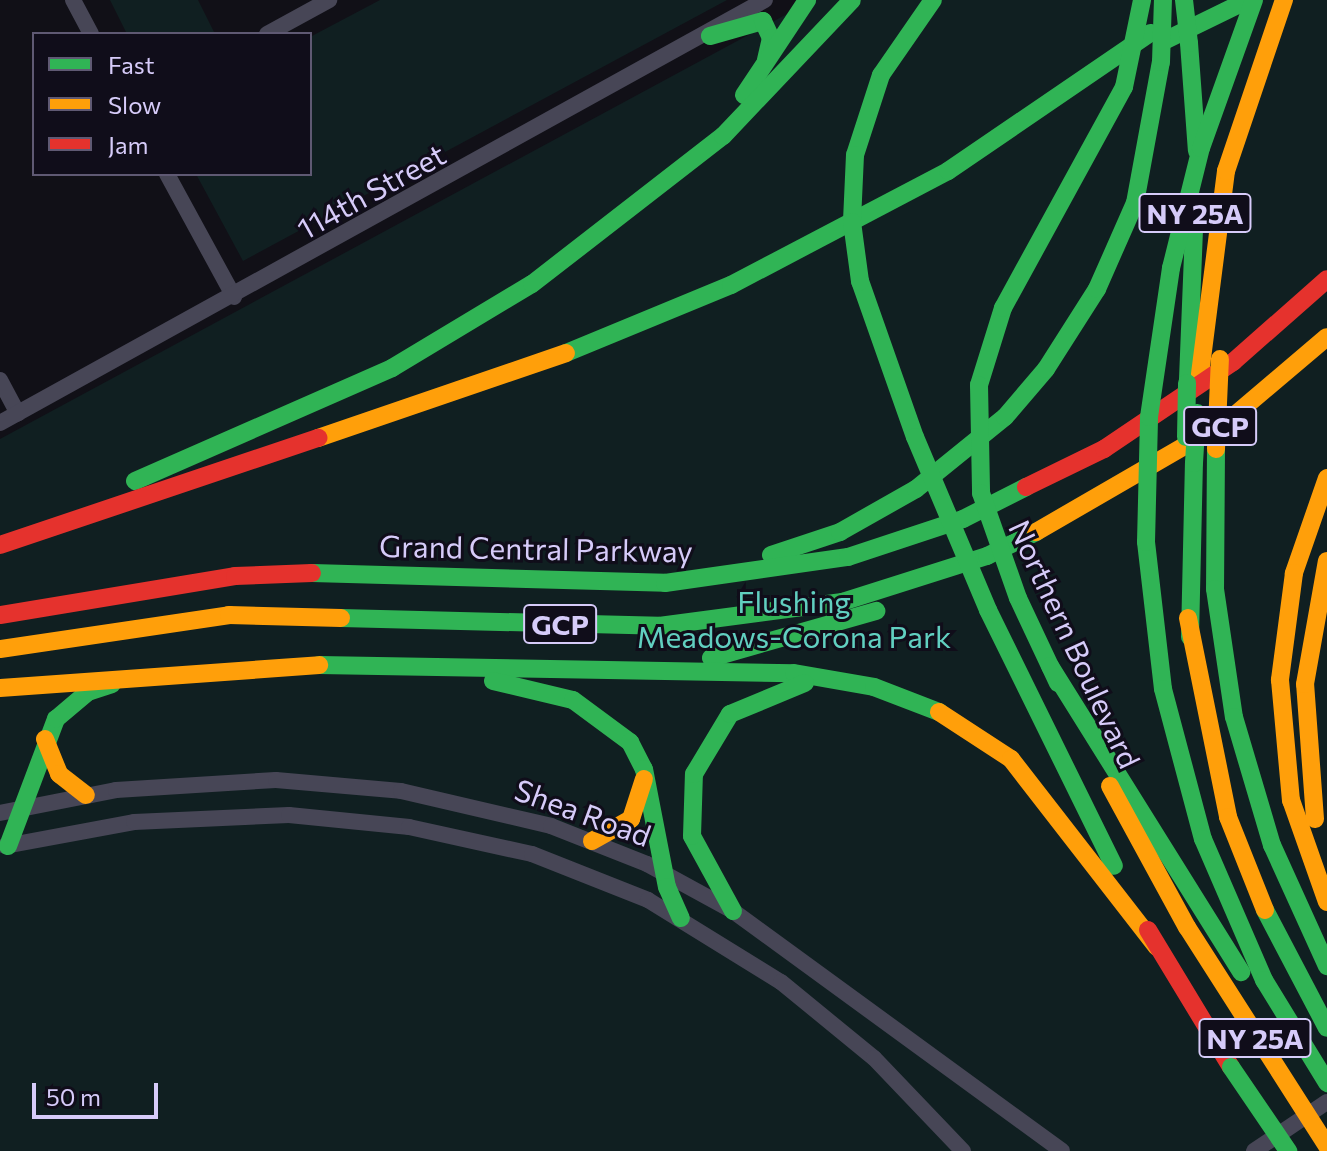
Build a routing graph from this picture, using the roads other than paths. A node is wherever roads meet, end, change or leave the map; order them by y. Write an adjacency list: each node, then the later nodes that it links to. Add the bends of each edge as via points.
1 (73, 0): 18 (street)
2 (329, 0): 19 (street)
3 (765, 0): 20 (street, 114th Street)
4 (791, 0): 17 (main road)
5 (807, 0): 17 (main road)
6 (852, 0): 25 (main road)
7 (912, 0): 24 (main road, via 878,61)
8 (933, 0): 24 (main road, via 881,75)
9 (1142, 0): 43 (main road, Northern Boulevard / NY 25A, bridge, via 1124,87 1003,308 979,385 981,493 1018,598)
10 (1163, 0): 39 (main road, bridge, via 1161,62 1144,172 1112,260 1064,345 1005,417 923,484 840,532 748,560)
11 (1184, 0): 30 (main road, NY 25A, bridge, via 1197,141)
12 (1193, 0): 23 (main road)
13 (1248, 0): 23 (main road)
14 (1254, 0): 64 (main road, bridge, via 1201,148 1168,282 1149,417 1146,542 1169,721 1227,900 1264,980)
15 (1284, 0): 21 (main road)
16 (1297, 0): 21 (main road)
17 (785, 29): 22 (main road)
18 (90, 32)
19 (271, 32)
20 (710, 36): 22 (main road, via 763,21 771,38); 28 (street, 114th Street)
21 (1272, 44): 30 (main road, via 1220,203); 62 (main road, bridge, via 1238,200 1220,359 1214,556 1223,655 1244,759 1279,865)
22 (765, 61): 25 (main road)
23 (1077, 88): 37 (main road, via 868,216 648,321)
24 (855, 155): 61 (main road, bridge, via 852,222 860,281 915,437 988,610)
25 (688, 165): 36 (main road, via 590,245 429,349)
26 (168, 176): 28 (street)
27 (1327, 279): 39 (main road, Grand Central Parkway / GCP, via 1256,344 1162,414 963,519 788,570)
28 (234, 297): 32 (street, 114th Street)
29 (1327, 337): 35 (main road, GCP, via 1229,420)
30 (1194, 378): 63 (main road, NY 25A, bridge, via 1190,637 1211,754 1252,883)
31 (0, 380): 32 (street)
32 (18, 414): 33 (street, 114th Street)
33 (0, 423)
34 (1327, 478): 54 (main road, via 1294,573 1281,665 1284,757)
35 (1102, 500): 41 (main road, GCP, via 932,577 751,619 628,626 229,615); 44 (main road, via 990,566 784,642 691,660)
36 (0, 539)
37 (0, 545)
38 (1327, 561): 54 (main road, via 1305,699)
39 (603, 583): 40 (main road, Grand Central Parkway / GCP, via 266,574 129,589)
40 (0, 615)
41 (0, 649)
42 (347, 666): 44 (main road); 45 (main road); 49 (main road, via 546,691 605,718)
43 (1050, 666): 65 (main road); 66 (main road, Northern Boulevard / NY 25A, bridge, via 1187,927)
44 (561, 667): 46 (main road, via 794,673)
45 (217, 668): 47 (main road); 48 (main road, via 97,688 63,711)
46 (852, 682): 59 (main road, via 803,684 759,696 730,714 704,749 691,784 691,827 707,872); 61 (main road, via 928,705 1005,754)
47 (0, 688)
48 (45, 739): 50 (main road, via 59,774); 51 (main road)
49 (642, 761): 53 (main road, via 643,791 631,819); 57 (main road)
50 (86, 795): 51 (street, Shea Road); 53 (street, Shea Road, via 214,781 339,784 490,809)
51 (20, 808): 52 (street, Shea Road); 55 (main road)
52 (0, 813)
53 (592, 841): 57 (street, Shea Road)
54 (1312, 843): 56 (main road); 58 (main road)
55 (4, 847): 60 (street, Shea Road, via 194,817 350,819 532,854)
56 (1327, 871)
57 (664, 872): 59 (street, Shea Road); 60 (main road)
58 (1327, 902)
59 (733, 911): 68 (street, Shea Road)
60 (681, 918): 67 (street, Shea Road, via 838,1027)
61 (1157, 947): 70 (main road, bridge)
62 (1327, 966)
63 (1327, 1028)
64 (1327, 1083)
65 (1327, 1101): 69 (street)
66 (1327, 1146)
67 (963, 1151)
68 (1062, 1151)
69 (1254, 1151)
70 (1285, 1151)

